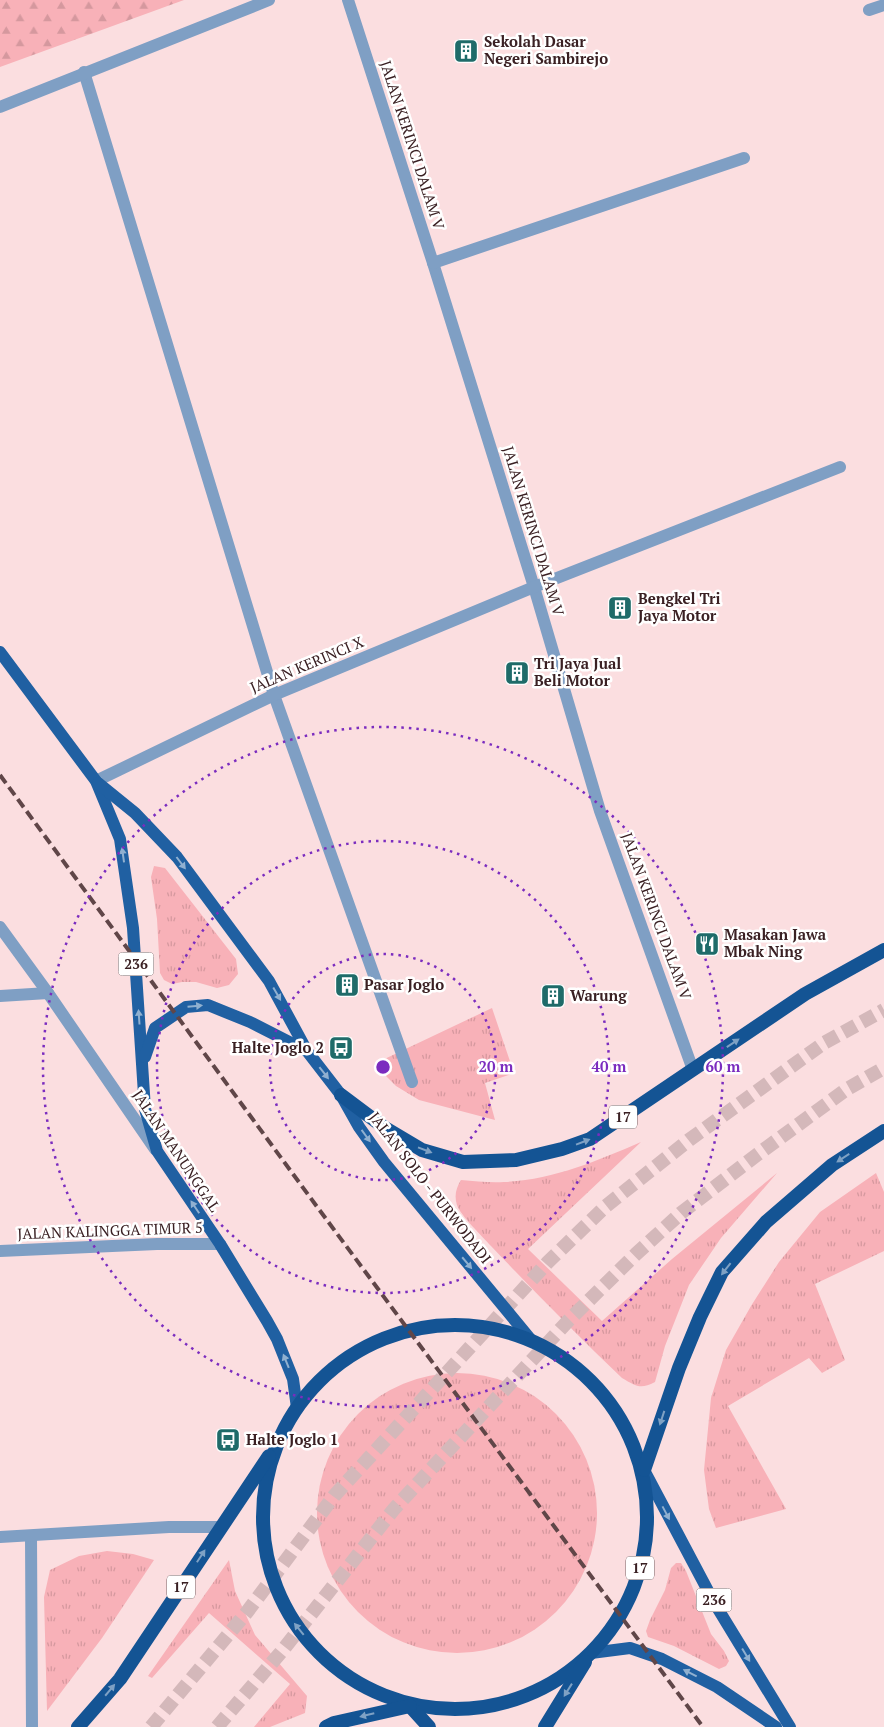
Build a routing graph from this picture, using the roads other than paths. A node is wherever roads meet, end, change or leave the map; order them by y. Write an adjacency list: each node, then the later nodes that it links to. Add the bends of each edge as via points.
1 (269, 0): 5 (street)
2 (348, 0): 8 (street, JALAN KERINCI DALAM V)
3 (884, 5): 4 (street)
4 (870, 10)
5 (84, 72): 6 (street); 12 (street)
6 (0, 107)
7 (744, 158): 8 (street)
8 (433, 263): 10 (street, JALAN KERINCI DALAM V)
9 (840, 467): 10 (street, JALAN KERINCI X)
10 (534, 587): 12 (street, JALAN KERINCI X); 20 (street, JALAN KERINCI DALAM V, via 600,812)
11 (0, 652): 13 (main road, JALAN SOLO - PURWODADI / 236)
12 (274, 695): 13 (street, JALAN KERINCI X); 21 (street)
13 (96, 781): 18 (main road, JALAN SOLO - PURWODADI / 236, one-way to 18, via 135,813 177,856 269,981); 19 (main road, JALAN SOLO - PURWODADI / 236, one-way to 13, via 133,928 120,839)
14 (0, 927): 16 (street, JALAN MANUNGGAL)
15 (884, 950): 20 (highway, 17, one-way to 15, via 805,994)
16 (48, 994): 17 (street); 24 (street, JALAN MANUNGGAL)
17 (0, 996)
18 (307, 1051): 19 (main road, JALAN SOLO - PURWODADI / 236, one-way to 18, via 155,1028 186,1007 208,1005); 22 (main road, JALAN SOLO - PURWODADI / 236, one-way to 22)
19 (142, 1064): 24 (main road, JALAN SOLO - PURWODADI / 236, via 145,1109)
20 (694, 1070): 22 (highway, 17, one-way to 20, via 385,1128 422,1150 464,1162 516,1160 590,1139)
21 (412, 1082)
22 (341, 1095): 27 (main road, JALAN SOLO - PURWODADI / 236, one-way to 27, via 384,1162)
23 (884, 1131): 30 (highway, 17, one-way to 30, via 832,1165 766,1222 722,1272 679,1368)
24 (157, 1151): 25 (main road, JALAN MANUNGGAL, one-way to 24)
25 (220, 1244): 26 (street, JALAN KALINGGA TIMUR 5); 28 (main road, JALAN MANUNGGAL, one-way to 25, via 293,1378 277,1339)
26 (0, 1251)
27 (532, 1341): 28 (highway, 17, via 496,1329 459,1325 422,1328 385,1338 351,1356 321,1380); 30 (highway, 17, via 565,1358 593,1382 617,1412)
28 (297, 1408): 29 (highway, 17)
29 (278, 1442): 31 (highway, 17); 35 (highway, 17, one-way to 29, via 347,1676 318,1652 294,1622 276,1590 266,1553 263,1515 266,1478)
30 (644, 1470): 34 (highway, 17, via 648,1518 644,1555 633,1590); 42 (main road, 236, one-way to 42, via 716,1604)
31 (220, 1527): 32 (street, via 169,1526); 37 (highway, 17, one-way to 31, via 120,1679)
32 (31, 1536): 33 (street); 36 (street)
33 (0, 1537)
34 (591, 1653): 35 (highway, 17, via 562,1676 528,1694 492,1704 455,1709); 40 (highway, one-way to 40); 41 (main road, one-way to 34, via 717,1687 662,1658 630,1648)
35 (410, 1706): 38 (highway, 17, one-way to 38); 39 (highway)
36 (32, 1727)
37 (78, 1727)
38 (326, 1727)
39 (429, 1727)
40 (544, 1727)
41 (776, 1727)
42 (790, 1727)

